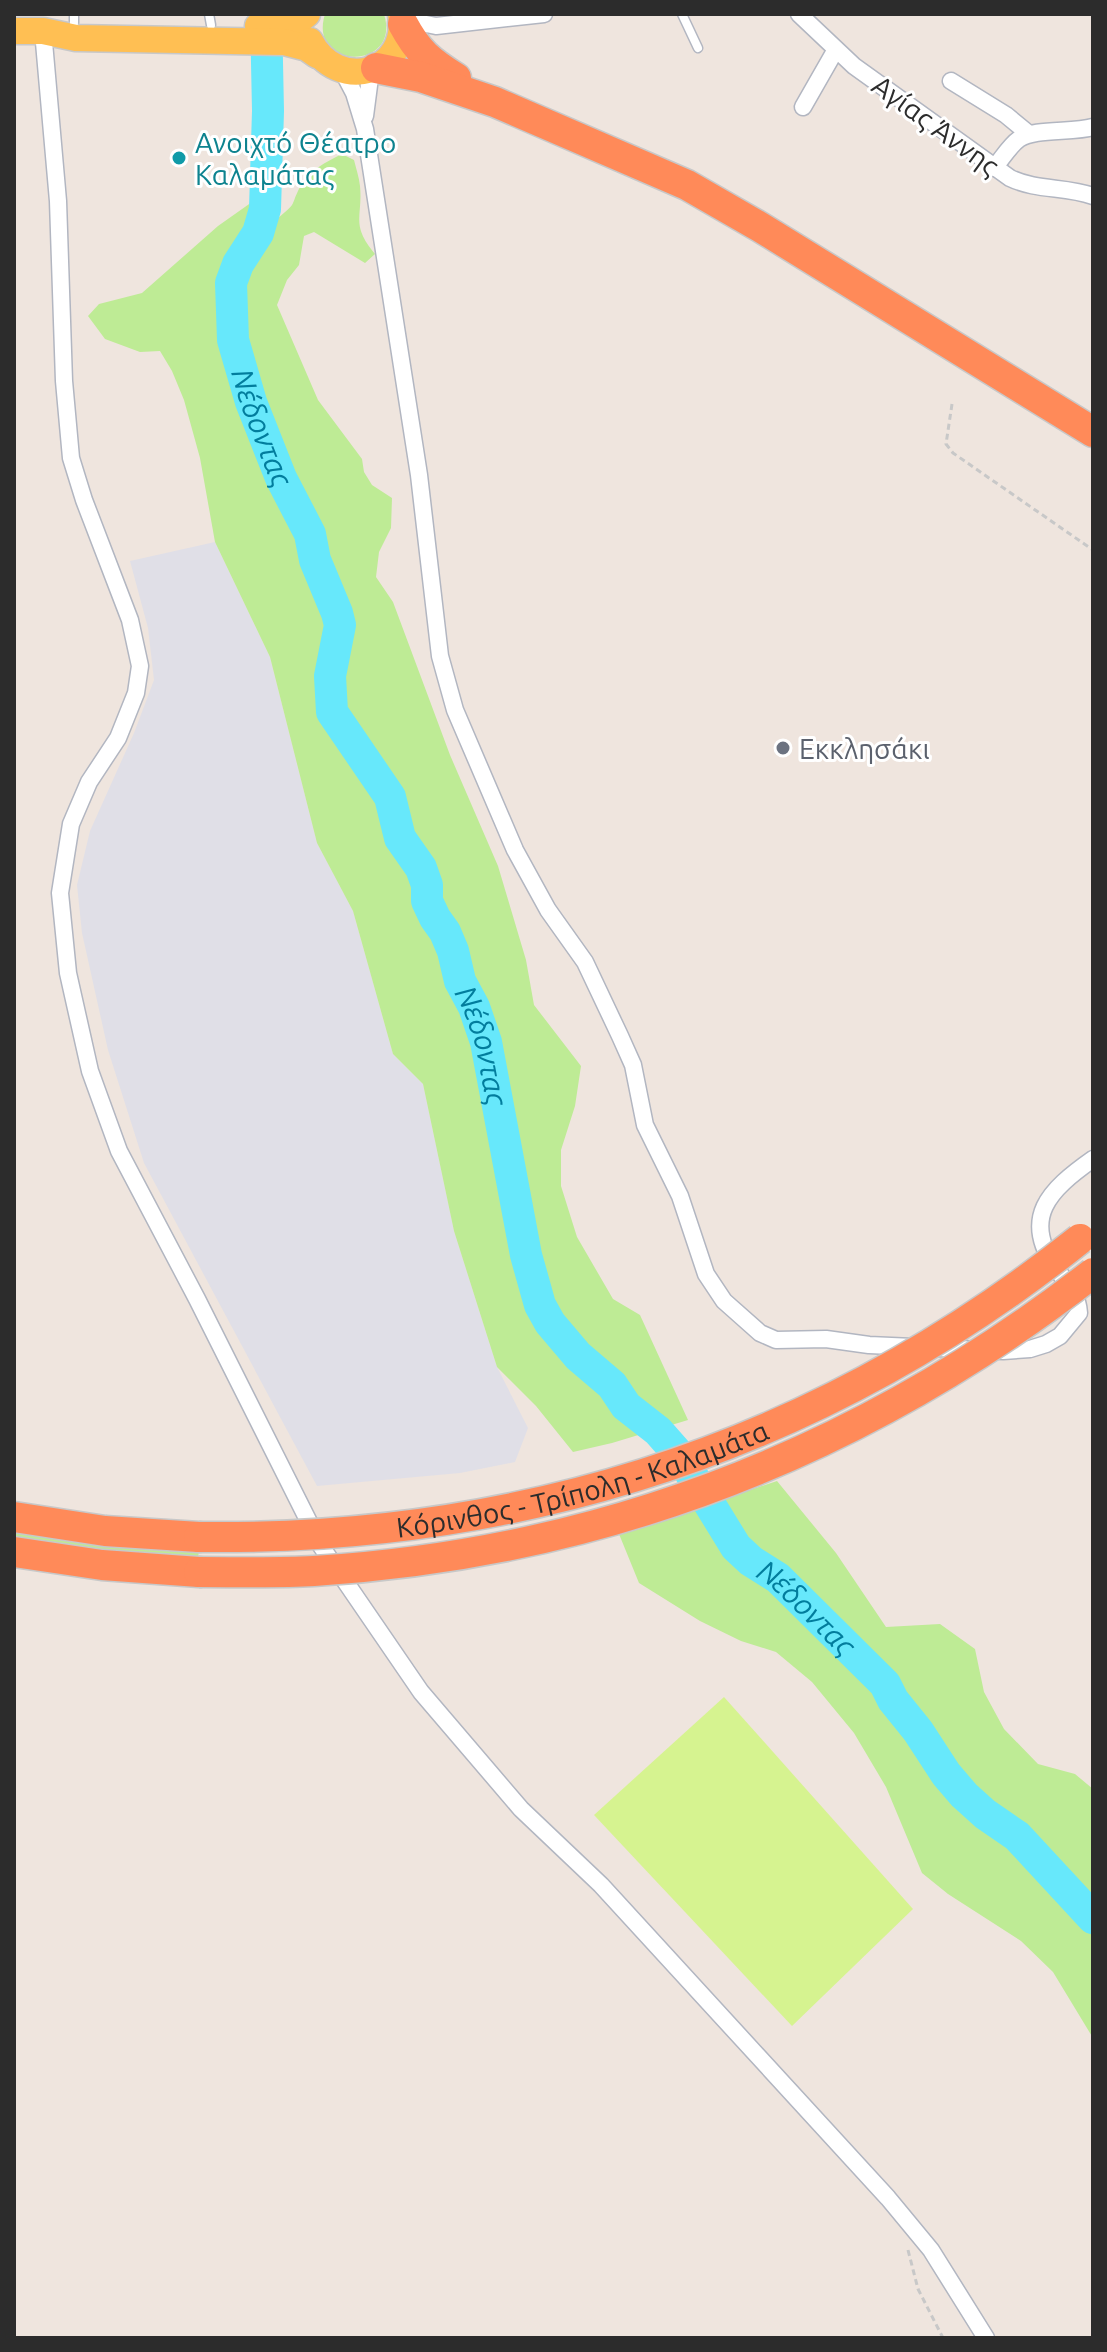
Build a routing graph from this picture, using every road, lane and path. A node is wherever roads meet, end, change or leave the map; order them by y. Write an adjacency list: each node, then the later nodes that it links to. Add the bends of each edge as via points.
1 (544, 14): 5 (street, via 436,26)
2 (682, 14): 11 (lane)
3 (799, 14): 12 (street, Αγίας Άννης)
4 (74, 19): 6 (main road); 9 (main road)
5 (402, 19): 13 (main road, via 395,51); 16 (highway, via 415,47 430,62)
6 (210, 20): 10 (main road)
7 (297, 24): 10 (main road); 14 (main road, via 317,55)
8 (14, 31): 9 (main road)
9 (43, 31): 10 (main road, via 76,38); 35 (street, via 71,458 130,620 140,666 136,693 118,738 89,782 71,824 60,893 68,973 90,1071 119,1151 321,1546 421,1692 521,1809 601,1885 888,2198 931,2250)
10 (237, 33)
11 (698, 48)
12 (835, 51): 17 (street); 21 (street, Αγίας Άννης)
13 (373, 69): 14 (main road); 16 (highway, via 421,77); 19 (street)
14 (343, 72): 19 (street)
15 (951, 81): 20 (street)
16 (495, 102): 23 (highway, via 723,204)
17 (803, 107)
18 (1093, 127): 20 (street)
19 (365, 129): 28 (street, via 419,475 440,656 455,710 515,850 585,962 620,1036 633,1065 645,1125 680,1196 706,1274 724,1301 776,1340 1003,1351 1046,1344 1079,1313 1078,1299 1043,1247 1040,1223 1051,1193)
20 (1029, 134): 21 (street, via 1016,141)
21 (994, 168): 22 (street, Αγίας Άννης, via 1028,185)
22 (1093, 196)
23 (953, 344): 25 (highway); 26 (highway)
24 (952, 404): 27 (path, via 946,444 953,453)
25 (1093, 432)
26 (1093, 452)
27 (1093, 550)
28 (1093, 1159)
29 (1086, 1234): 31 (highway, Κόρινθος - Τρίπολη - Καλαμάτα, bridge, via 954,1328 799,1415 645,1475 539,1504 434,1523 307,1537 105,1531)
30 (1093, 1273): 32 (highway, Κόρινθος - Τρίπολη - Καλαμάτα, bridge, via 975,1356 875,1414 761,1470 657,1508 546,1538 437,1558 314,1571 117,1567)
31 (14, 1517)
32 (14, 1552)
33 (907, 2245): 34 (path, via 918,2289)
34 (943, 2338)
35 (986, 2338)

